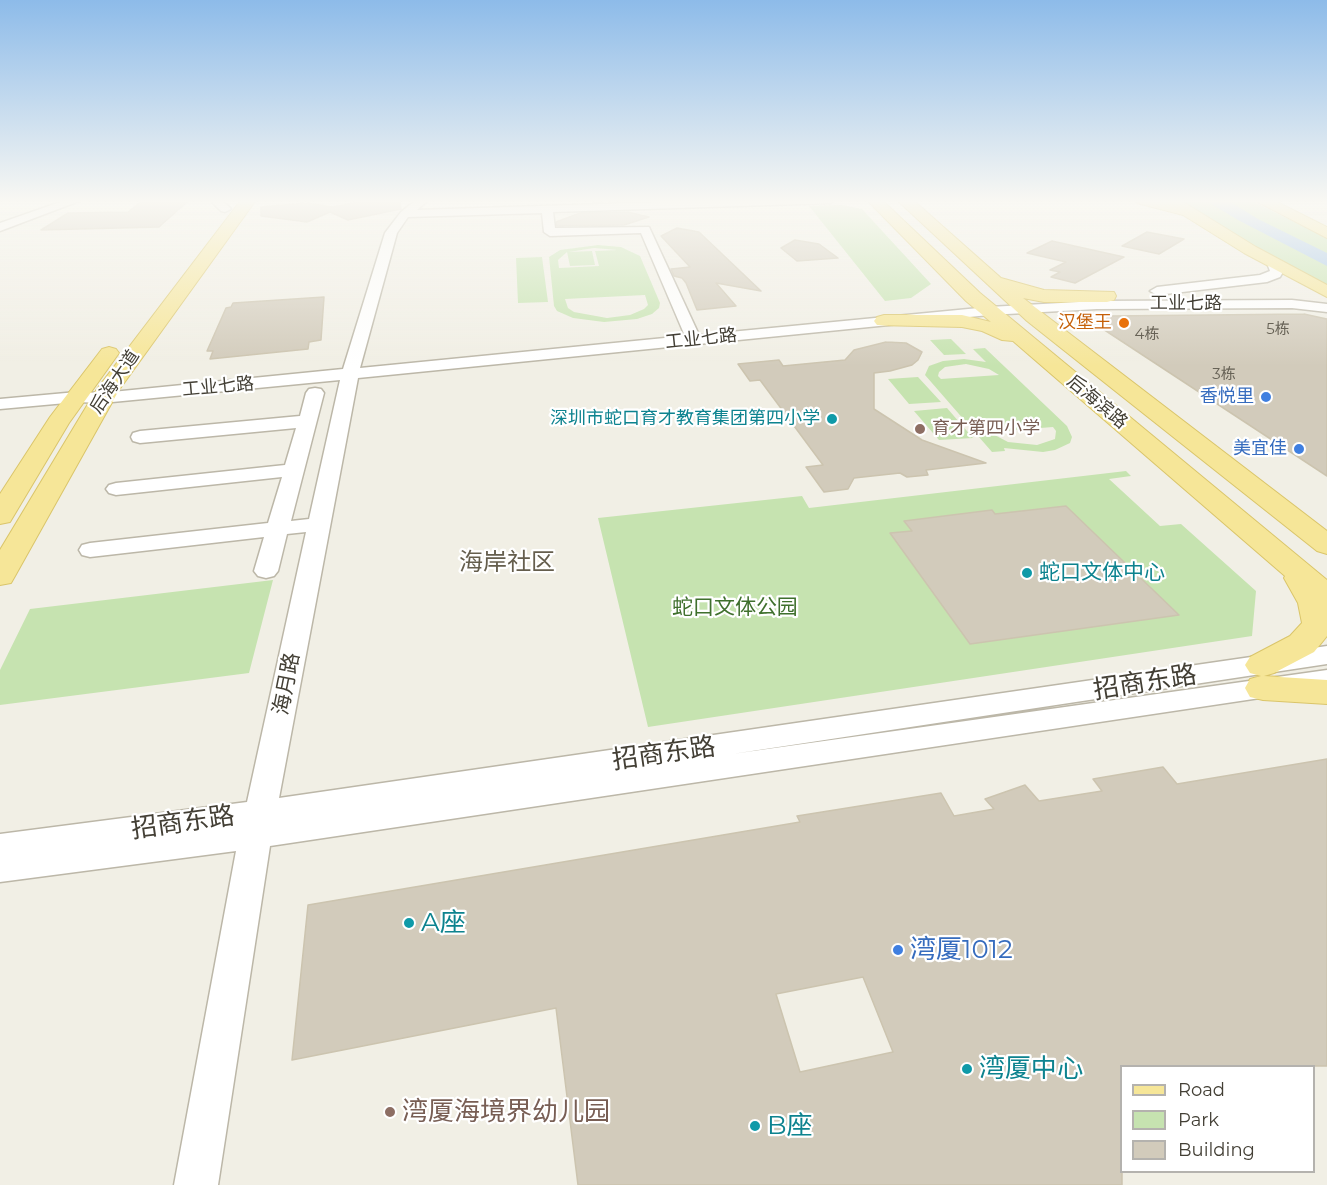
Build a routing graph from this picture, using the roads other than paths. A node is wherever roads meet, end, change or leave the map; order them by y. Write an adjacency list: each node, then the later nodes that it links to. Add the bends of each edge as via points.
1 (184, 255): 29 (main road, 后海大道)
2 (208, 255): 27 (main road, 后海大道)
3 (384, 255): 24 (street, 海月路)
4 (656, 255): 21 (street)
5 (929, 255): 10 (main road, 后海滨路)
6 (964, 255): 9 (main road, 后海滨路)
7 (1260, 255): 8 (main road)
8 (1273, 263): 11 (main road); 13 (street, 工业七路, via 1277,270 1270,277)
9 (983, 273): 15 (main road, via 1027,293); 17 (main road, 后海滨路)
10 (949, 275): 19 (main road, 后海滨路); 20 (main road, via 954,290 946,299)
11 (1296, 275): 12 (main road); 14 (main road)
12 (1321, 277)
13 (1218, 285): 15 (street, 工业七路); 16 (street, via 1251,286 1274,298)
14 (1327, 292)
15 (1102, 301): 16 (street, 工业七路); 17 (street, 工业七路); 23 (main road, via 1070,311 1059,319 1062,331)
16 (1257, 304): 18 (street, 工业七路)
17 (1021, 306): 19 (street, 工业七路); 23 (main road, 后海滨路)
18 (1327, 308)
19 (986, 309): 20 (street, 工业七路); 22 (main road, 后海滨路)
20 (881, 318): 21 (street, 工业七路); 22 (main road, via 976,324)
21 (692, 337): 24 (street, 工业七路)
22 (1034, 349): 26 (main road, 后海滨路)
23 (1078, 351): 25 (main road, 后海滨路)
24 (352, 370): 27 (street, 工业七路); 38 (street, 海月路)
25 (1105, 372): 26 (main road, via 1077,368); 35 (main road, 后海滨路)
26 (1064, 374): 36 (main road, 后海滨路)
27 (105, 393): 29 (street, 工业七路); 44 (main road, 后海大道)
28 (315, 393): 31 (street)
29 (76, 396): 30 (street, 工业七路); 37 (main road, 后海大道)
30 (0, 404)
31 (308, 421): 32 (street); 33 (street)
32 (140, 437)
33 (294, 470): 34 (street); 39 (street)
34 (116, 489)
35 (1267, 498): 36 (main road, via 1263,507 1257,509); 40 (main road, 后海滨路)
36 (1216, 504): 42 (main road, 后海滨路)
37 (0, 516)
38 (319, 524): 39 (street); 50 (street, 海月路)
39 (278, 528): 41 (street); 43 (street)
40 (1327, 545)
41 (90, 550)
42 (1290, 565): 45 (main road, 后海滨路); 47 (main road, via 1314,603 1319,624 1302,644)
43 (266, 571)
44 (0, 576)
45 (1327, 597)
46 (1327, 655): 47 (street, 招商东路)
47 (1262, 676): 48 (street, 招商东路); 49 (main road); 50 (street, 招商东路)
48 (1327, 679)
49 (1327, 692)
50 (258, 823): 51 (street, 招商东路); 52 (street, 招商东路); 53 (street, 海月路)
51 (0, 847)
52 (0, 867)
53 (196, 1185)

